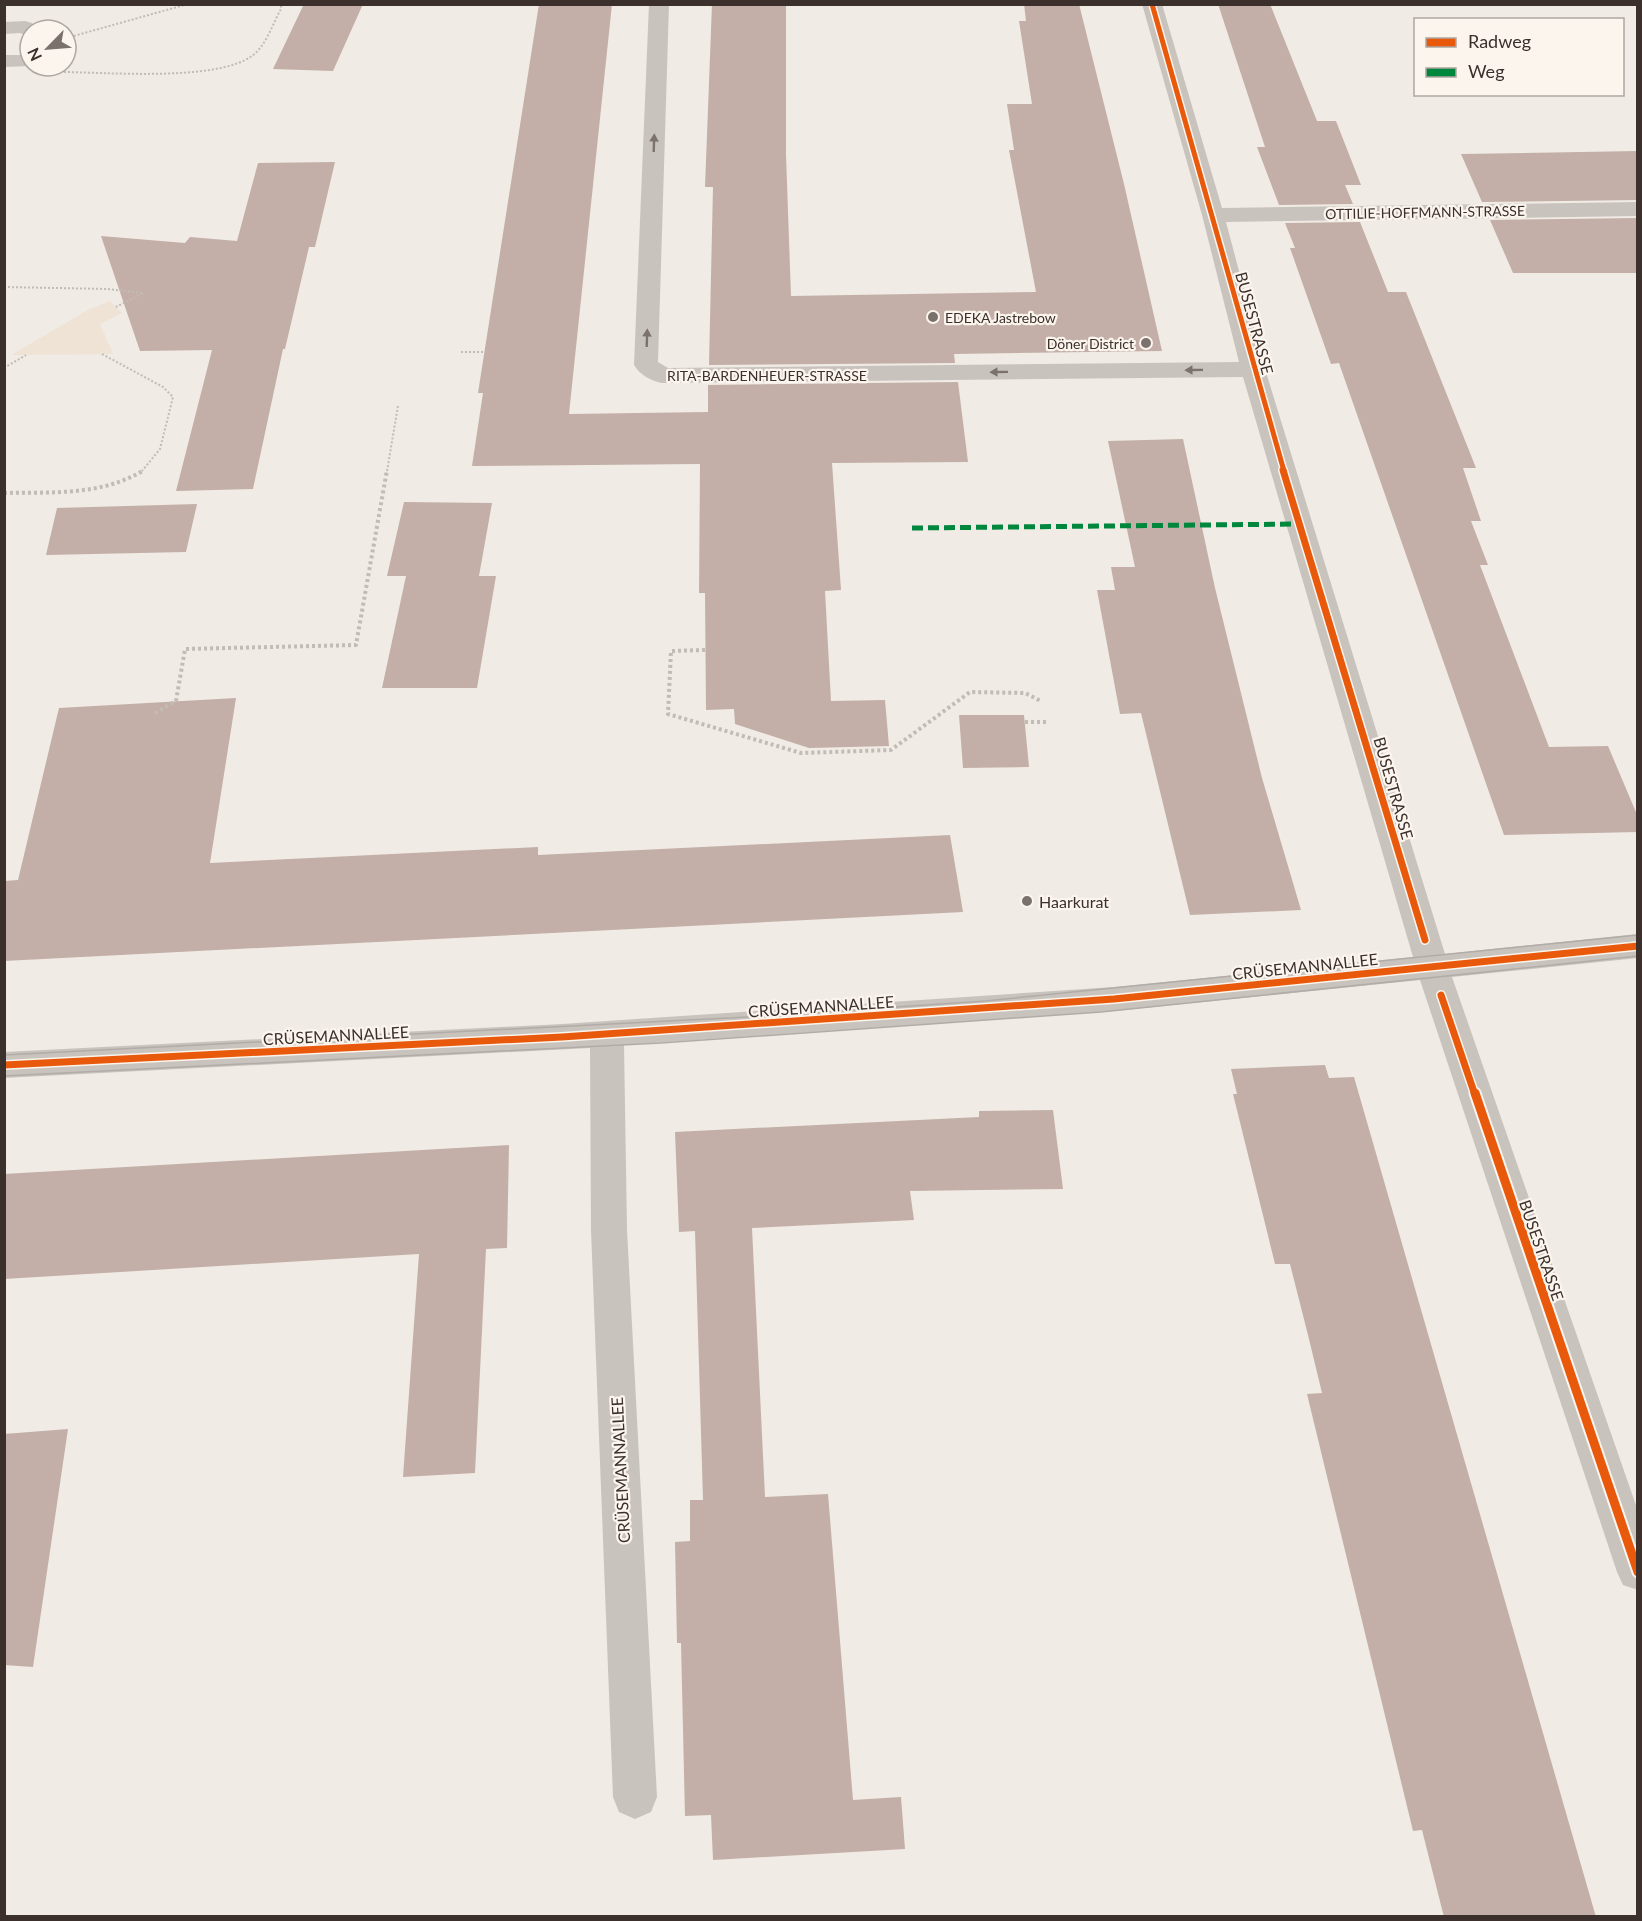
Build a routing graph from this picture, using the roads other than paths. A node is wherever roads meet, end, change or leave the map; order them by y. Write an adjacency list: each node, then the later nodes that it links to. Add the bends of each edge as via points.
1 (658, 4): 5 (street, RITA-BARDENHEUER-STRASSE, one-way to 1, via 662,376 646,365)
2 (1152, 4): 4 (street, BUSESTRASSE)
3 (1638, 209): 4 (street, OTTILIE-HOFFMANN-STRASSE)
4 (1213, 215): 5 (street, BUSESTRASSE)
5 (1253, 369): 7 (street, BUSESTRASSE)
6 (1638, 946): 7 (street, CRÜSEMANNALLEE)
7 (1432, 966): 8 (street, CRÜSEMANNALLEE, via 1114,999); 10 (street, BUSESTRASSE)
8 (607, 1034): 9 (street, CRÜSEMANNALLEE); 11 (street, CRÜSEMANNALLEE, via 609,1230)
9 (4, 1065)
10 (1638, 1572)
11 (635, 1797)

